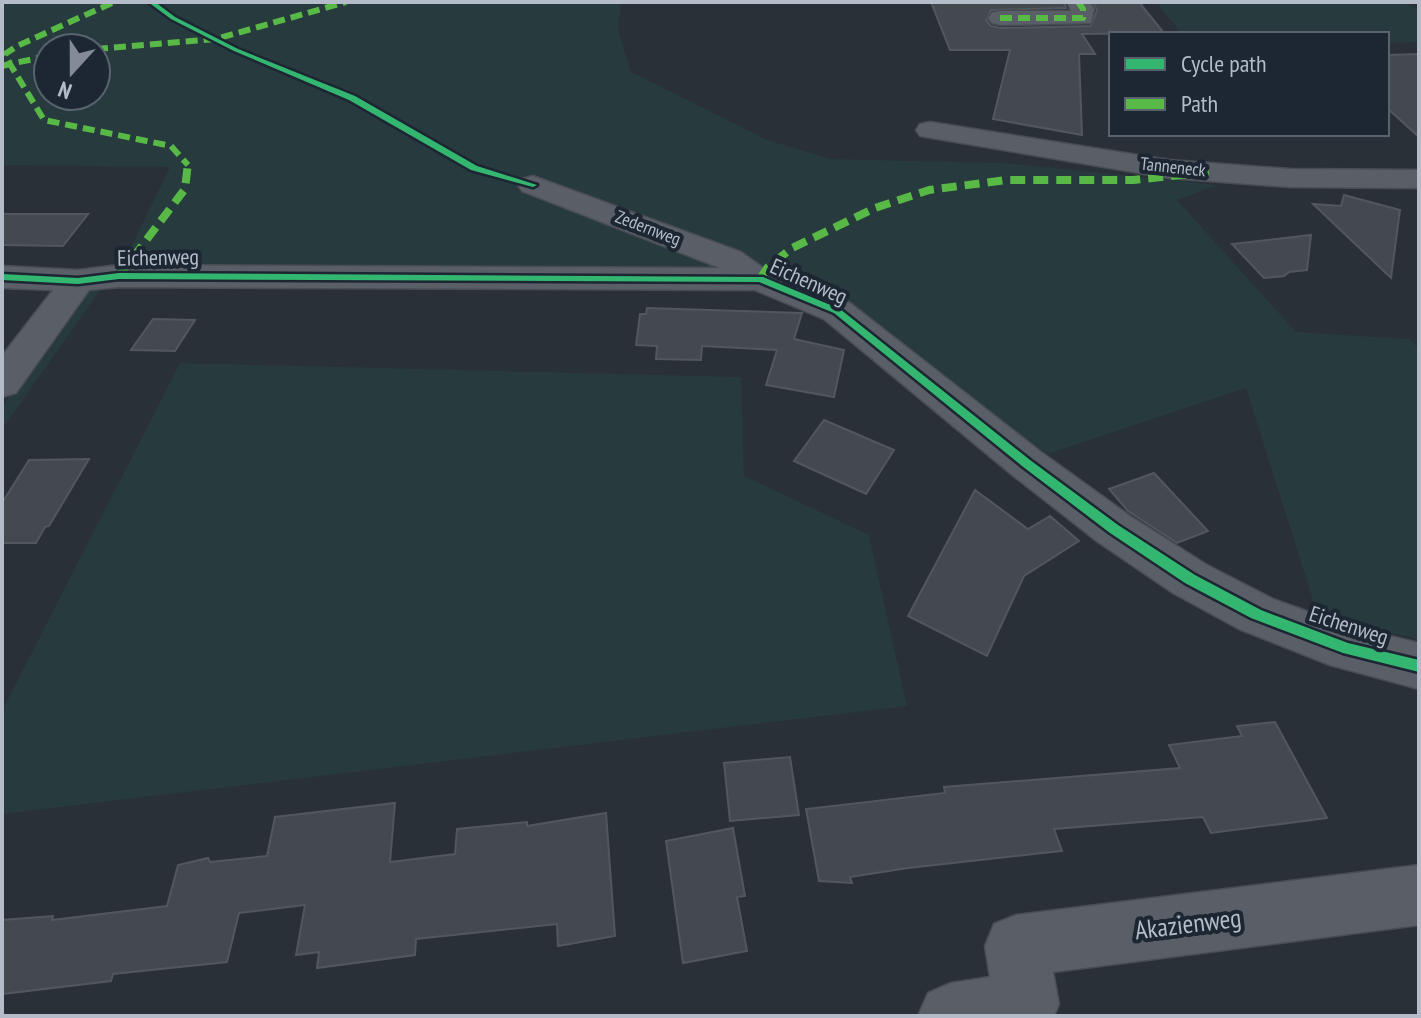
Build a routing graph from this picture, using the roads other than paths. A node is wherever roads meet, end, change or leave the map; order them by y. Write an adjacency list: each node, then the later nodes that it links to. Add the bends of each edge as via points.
1 (1078, 2): 2 (street, via 1083,18)
2 (1000, 18)
3 (930, 130): 4 (street, Tanneneck, via 1169,169 1290,178)
4 (1419, 179)
5 (533, 185): 7 (street, Zedernweg, via 729,259)
6 (2, 277): 8 (street, Eichenweg)
7 (760, 279): 8 (street, Eichenweg, via 119,276); 10 (street, Eichenweg, via 837,311 1026,463 1190,579 1256,614 1348,649)
8 (78, 281): 9 (street)
9 (2, 383)
10 (1419, 666)
11 (1419, 895): 12 (street, Akazienweg, via 1016,946)
12 (1029, 1010): 13 (street, Akazienweg)
13 (951, 1016)

